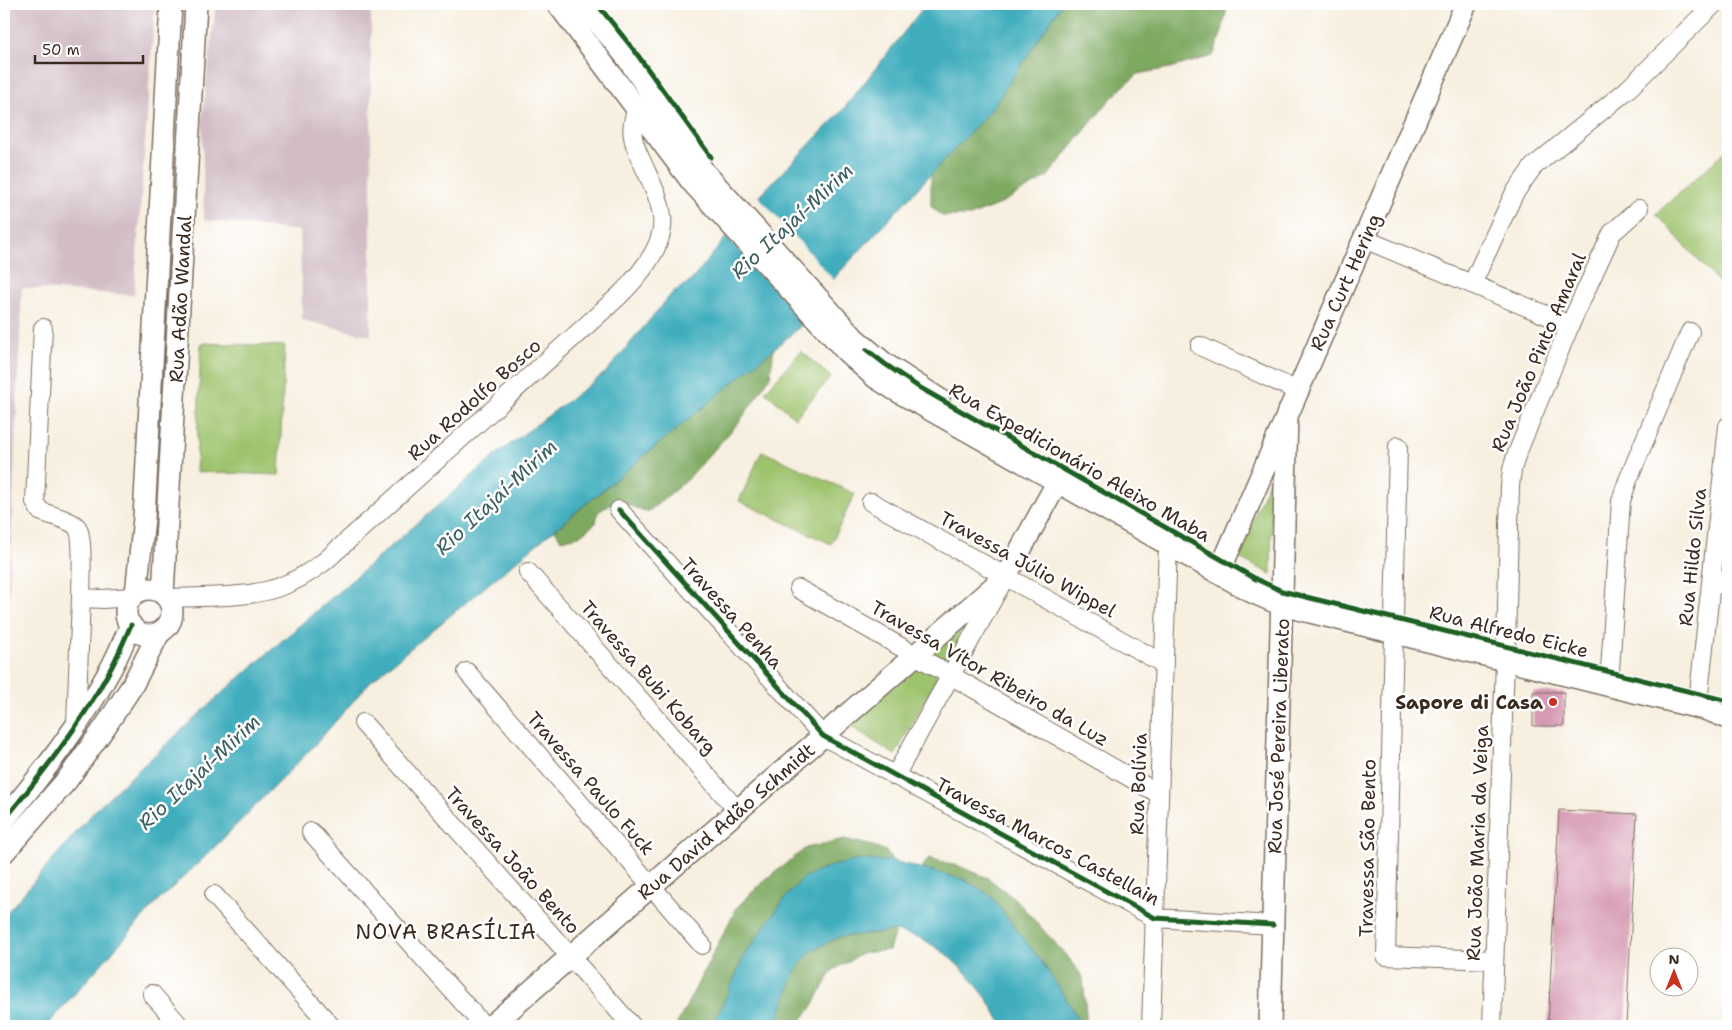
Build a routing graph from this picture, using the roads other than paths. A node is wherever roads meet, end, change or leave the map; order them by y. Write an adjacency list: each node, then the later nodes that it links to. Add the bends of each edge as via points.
1 (172, 4): 32 (main road, Rua Adão Wandal, via 144,518)
2 (196, 4): 33 (main road, Rua Adão Wandal)
3 (558, 4): 8 (main road)
4 (583, 4): 7 (main road)
5 (1466, 4): 12 (main road, Rua Curt Hering)
6 (1714, 4): 13 (street, via 1619,97 1533,167 1514,194)
7 (598, 22): 8 (main road); 10 (main road, via 626,56 680,134)
8 (577, 28): 9 (main road)
9 (637, 108): 10 (main road); 33 (street, Rua Rodolfo Bosco, via 632,122 633,141 658,199 663,219 661,237 634,281 308,574 257,593)
10 (698, 177): 22 (main road, Rua Expedicionário Aleixo Maba, via 839,333)
11 (1639, 209): 14 (street, Rua João Pinto Amaral, via 1612,233)
12 (1364, 239): 13 (street); 18 (main road, Rua Curt Hering)
13 (1472, 284): 14 (street)
14 (1570, 326): 39 (street, Rua João Pinto Amaral, via 1512,470)
15 (43, 328): 34 (street, via 35,502 40,511 77,527 80,538)
16 (1690, 332): 42 (street, via 1621,501)
17 (1200, 346): 18 (street)
18 (1298, 391): 19 (main road, Rua Curt Hering)
19 (1287, 416): 26 (main road, Rua Curt Hering); 35 (main road, Rua José Pereira Liberato)
20 (1728, 426): 28 (street, Rua Hildo Silva)
21 (1398, 446): 37 (street)
22 (1061, 476): 25 (main road, Rua Expedicionário Aleixo Maba); 26 (main road, Rua Expedicionário Aleixo Maba); 29 (main road, Rua David Adão Schmidt)
23 (871, 502): 29 (street, Travessa Júlio Wippel)
24 (619, 510): 50 (street, Travessa Penha)
25 (1168, 544): 35 (main road, Rua Expedicionário Aleixo Maba, via 1254,593); 41 (street, Rua Bolívia)
26 (1224, 561): 35 (main road, Rua Expedicionário Aleixo Maba)
27 (528, 572): 53 (street, Travessa Bubi Kobarg)
28 (1712, 574): 30 (street); 45 (street, Rua Hildo Silva)
29 (1006, 576): 40 (main road, Rua David Adão Schmidt); 41 (street, Travessa Júlio Wippel); 44 (street)
30 (1728, 588)
31 (799, 589): 40 (street, Travessa Vítor Ribeiro da Luz)
32 (134, 595): 33 (main road, via 147,589); 34 (street); 36 (main road, via 127,614)
33 (165, 596): 38 (main road, via 172,609 170,620)
34 (80, 598): 49 (street)
35 (1282, 598): 37 (main road, Rua Alfredo Eicke); 60 (main road, Rua José Pereira Liberato)
36 (131, 625): 38 (main road, via 140,632); 49 (main road, via 110,670)
37 (1394, 626): 39 (main road, Rua Alfredo Eicke); 63 (street, Travessa São Bento, via 1386,956)
38 (158, 632): 56 (main road, via 132,686 105,727 67,780)
39 (1505, 653): 42 (main road, Rua Alfredo Eicke); 47 (main road, Rua Alfredo Eicke); 63 (street, Rua João Maria da Veiga)
40 (915, 655): 44 (street, Travessa Vítor Ribeiro da Luz); 50 (main road, Rua David Adão Schmidt)
41 (1164, 664): 52 (street, Rua Bolívia)
42 (1610, 671): 45 (main road, Rua Alfredo Eicke)
43 (468, 672): 57 (street, Travessa Paulo Fuck)
44 (951, 675): 51 (street); 52 (street, Travessa Vítor Ribeiro da Luz)
45 (1698, 693): 46 (main road, Rua Alfredo Eicke)
46 (1728, 700)
47 (1728, 718)
48 (363, 723): 62 (street, Travessa João Bento)
49 (76, 724): 54 (main road, via 50,763)
50 (823, 736): 51 (street, Travessa Marcos Castellain); 53 (main road, Rua David Adão Schmidt)
51 (894, 776): 59 (street, Travessa Marcos Castellain)
52 (1159, 794): 59 (street, Rua Bolívia)
53 (738, 810): 57 (main road, Rua David Adão Schmidt)
54 (4, 820)
55 (312, 832): 67 (street)
56 (4, 852)
57 (652, 886): 61 (street, Travessa Paulo Fuck); 62 (main road, Rua David Adão Schmidt)
58 (214, 895): 66 (street)
59 (1155, 918): 60 (street, Travessa Marcos Castellain); 70 (street, Rua Bolívia)
60 (1273, 925): 71 (main road, Rua José Pereira Liberato)
61 (702, 945)
62 (570, 957): 68 (main road, Rua David Adão Schmidt); 69 (street, Travessa João Bento)
63 (1494, 960): 72 (street, Rua João Maria da Veiga)
64 (152, 994): 65 (street)
65 (180, 1026)
66 (331, 1026)
67 (484, 1026)
68 (491, 1026)
69 (632, 1026)
70 (1151, 1026)
71 (1270, 1026)
72 (1492, 1026)

